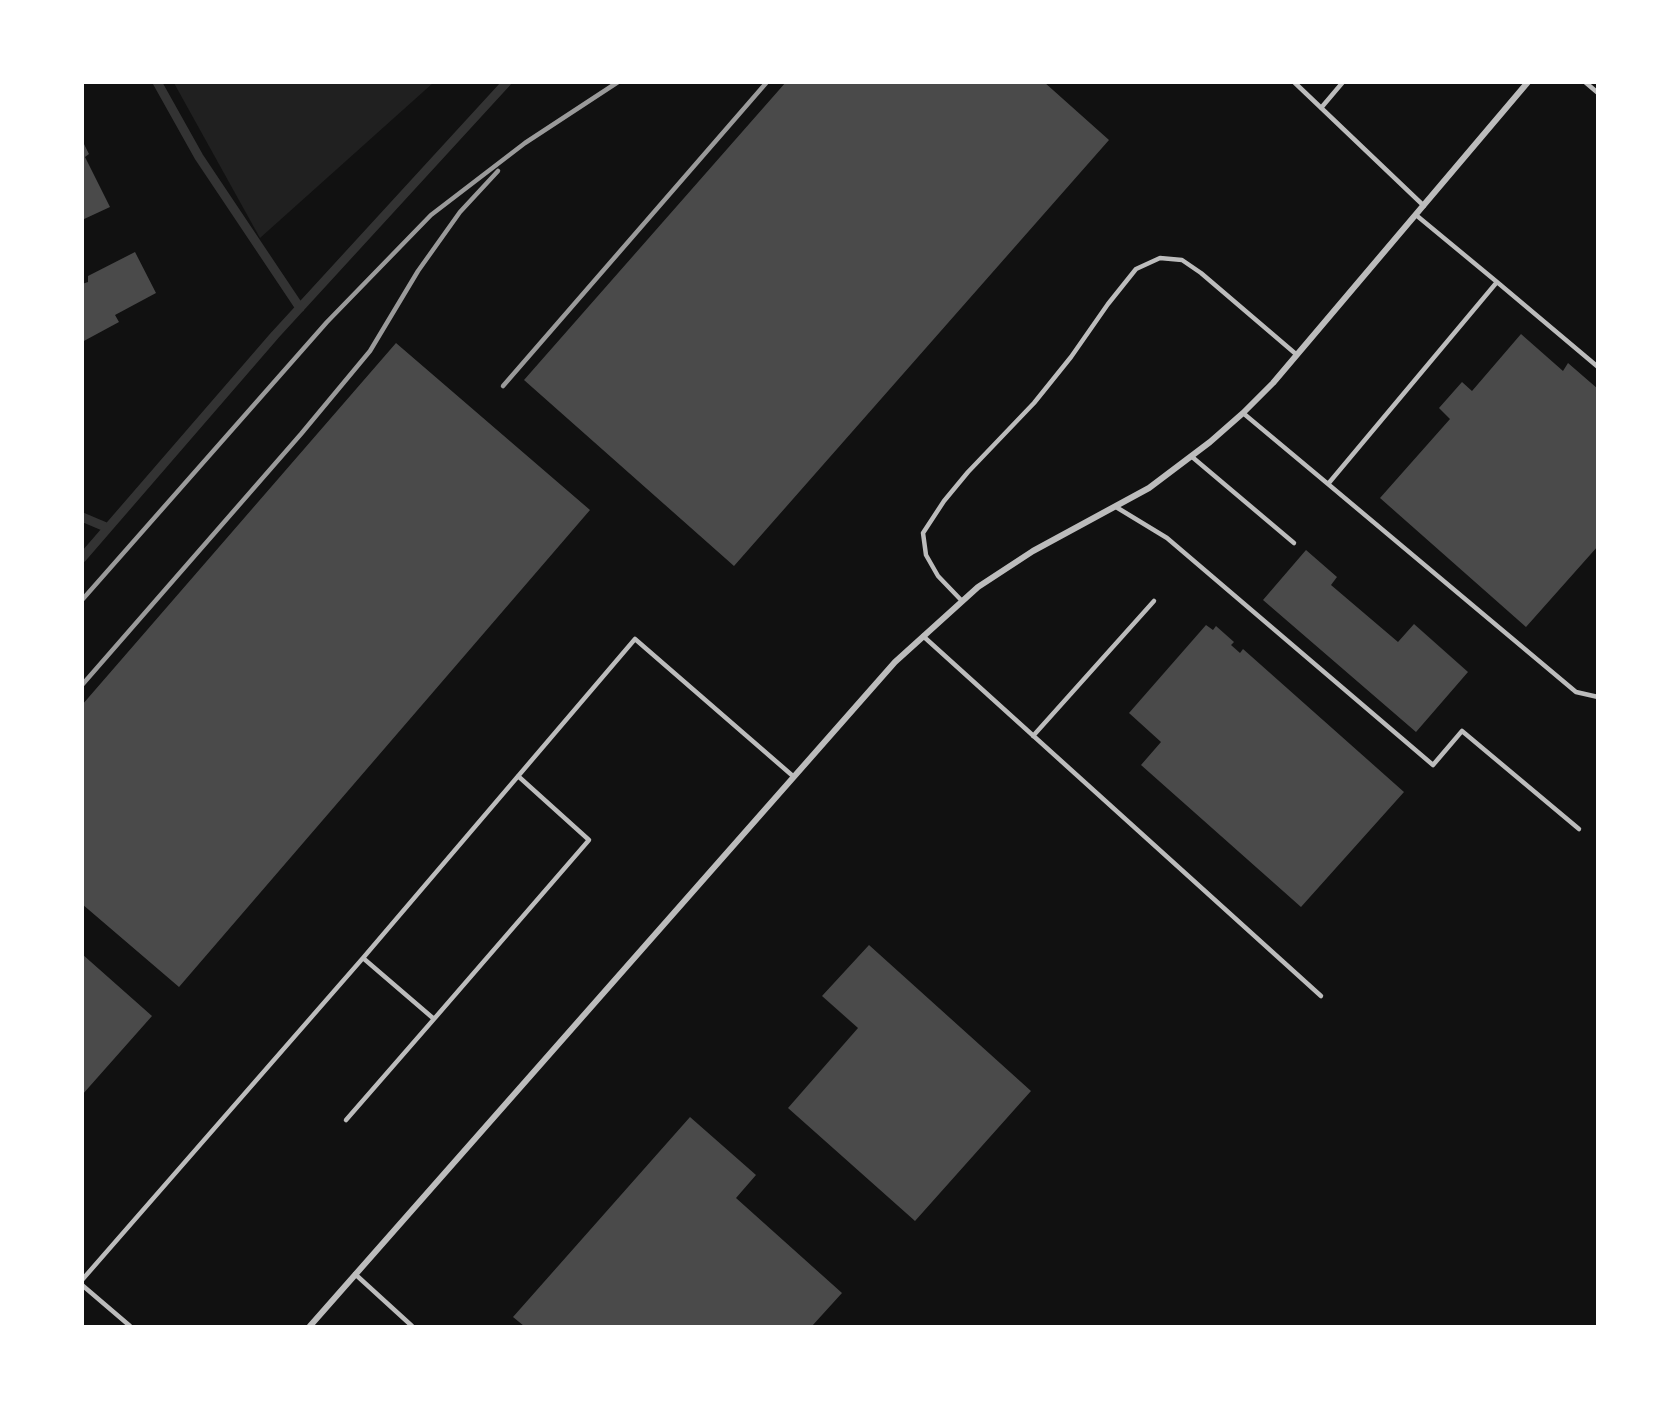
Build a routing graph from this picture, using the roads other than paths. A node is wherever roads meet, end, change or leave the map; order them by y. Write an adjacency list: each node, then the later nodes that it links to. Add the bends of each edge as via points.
1 (1294, 82): 6 (lane)
2 (1343, 82): 6 (lane)
3 (1528, 82): 7 (street)
4 (1585, 82): 5 (lane)
5 (1598, 93)
6 (1321, 108): 7 (lane)
7 (1424, 206): 8 (street)
8 (1416, 215): 9 (lane); 10 (street)
9 (1497, 282): 11 (lane); 14 (lane)
10 (1297, 356): 12 (street); 17 (lane, via 1182,260 1160,258 1136,269 1056,376 968,472 923,533 927,555 938,576)
11 (1598, 367)
12 (1244, 413): 13 (street); 14 (lane)
13 (1191, 456): 15 (street); 16 (lane)
14 (1328, 484): 20 (lane, via 1576,692)
15 (1116, 507): 17 (street, via 1033,550); 24 (lane, via 1167,538 1433,765 1462,731)
16 (1294, 543)
17 (962, 601): 19 (street)
18 (1154, 601): 21 (lane)
19 (923, 636): 21 (lane); 23 (street, via 895,662)
20 (1598, 697)
21 (1033, 736): 26 (lane)
22 (518, 776): 23 (lane, via 635,639); 25 (lane); 27 (lane, via 589,840)
23 (794, 777): 29 (street)
24 (1579, 829)
25 (363, 958): 27 (lane); 30 (lane)
26 (1321, 996)
27 (434, 1019): 28 (lane)
28 (346, 1120)
29 (355, 1274): 32 (street); 33 (lane)
30 (82, 1283): 31 (lane)
31 (130, 1326)
32 (310, 1326)
33 (412, 1326)

